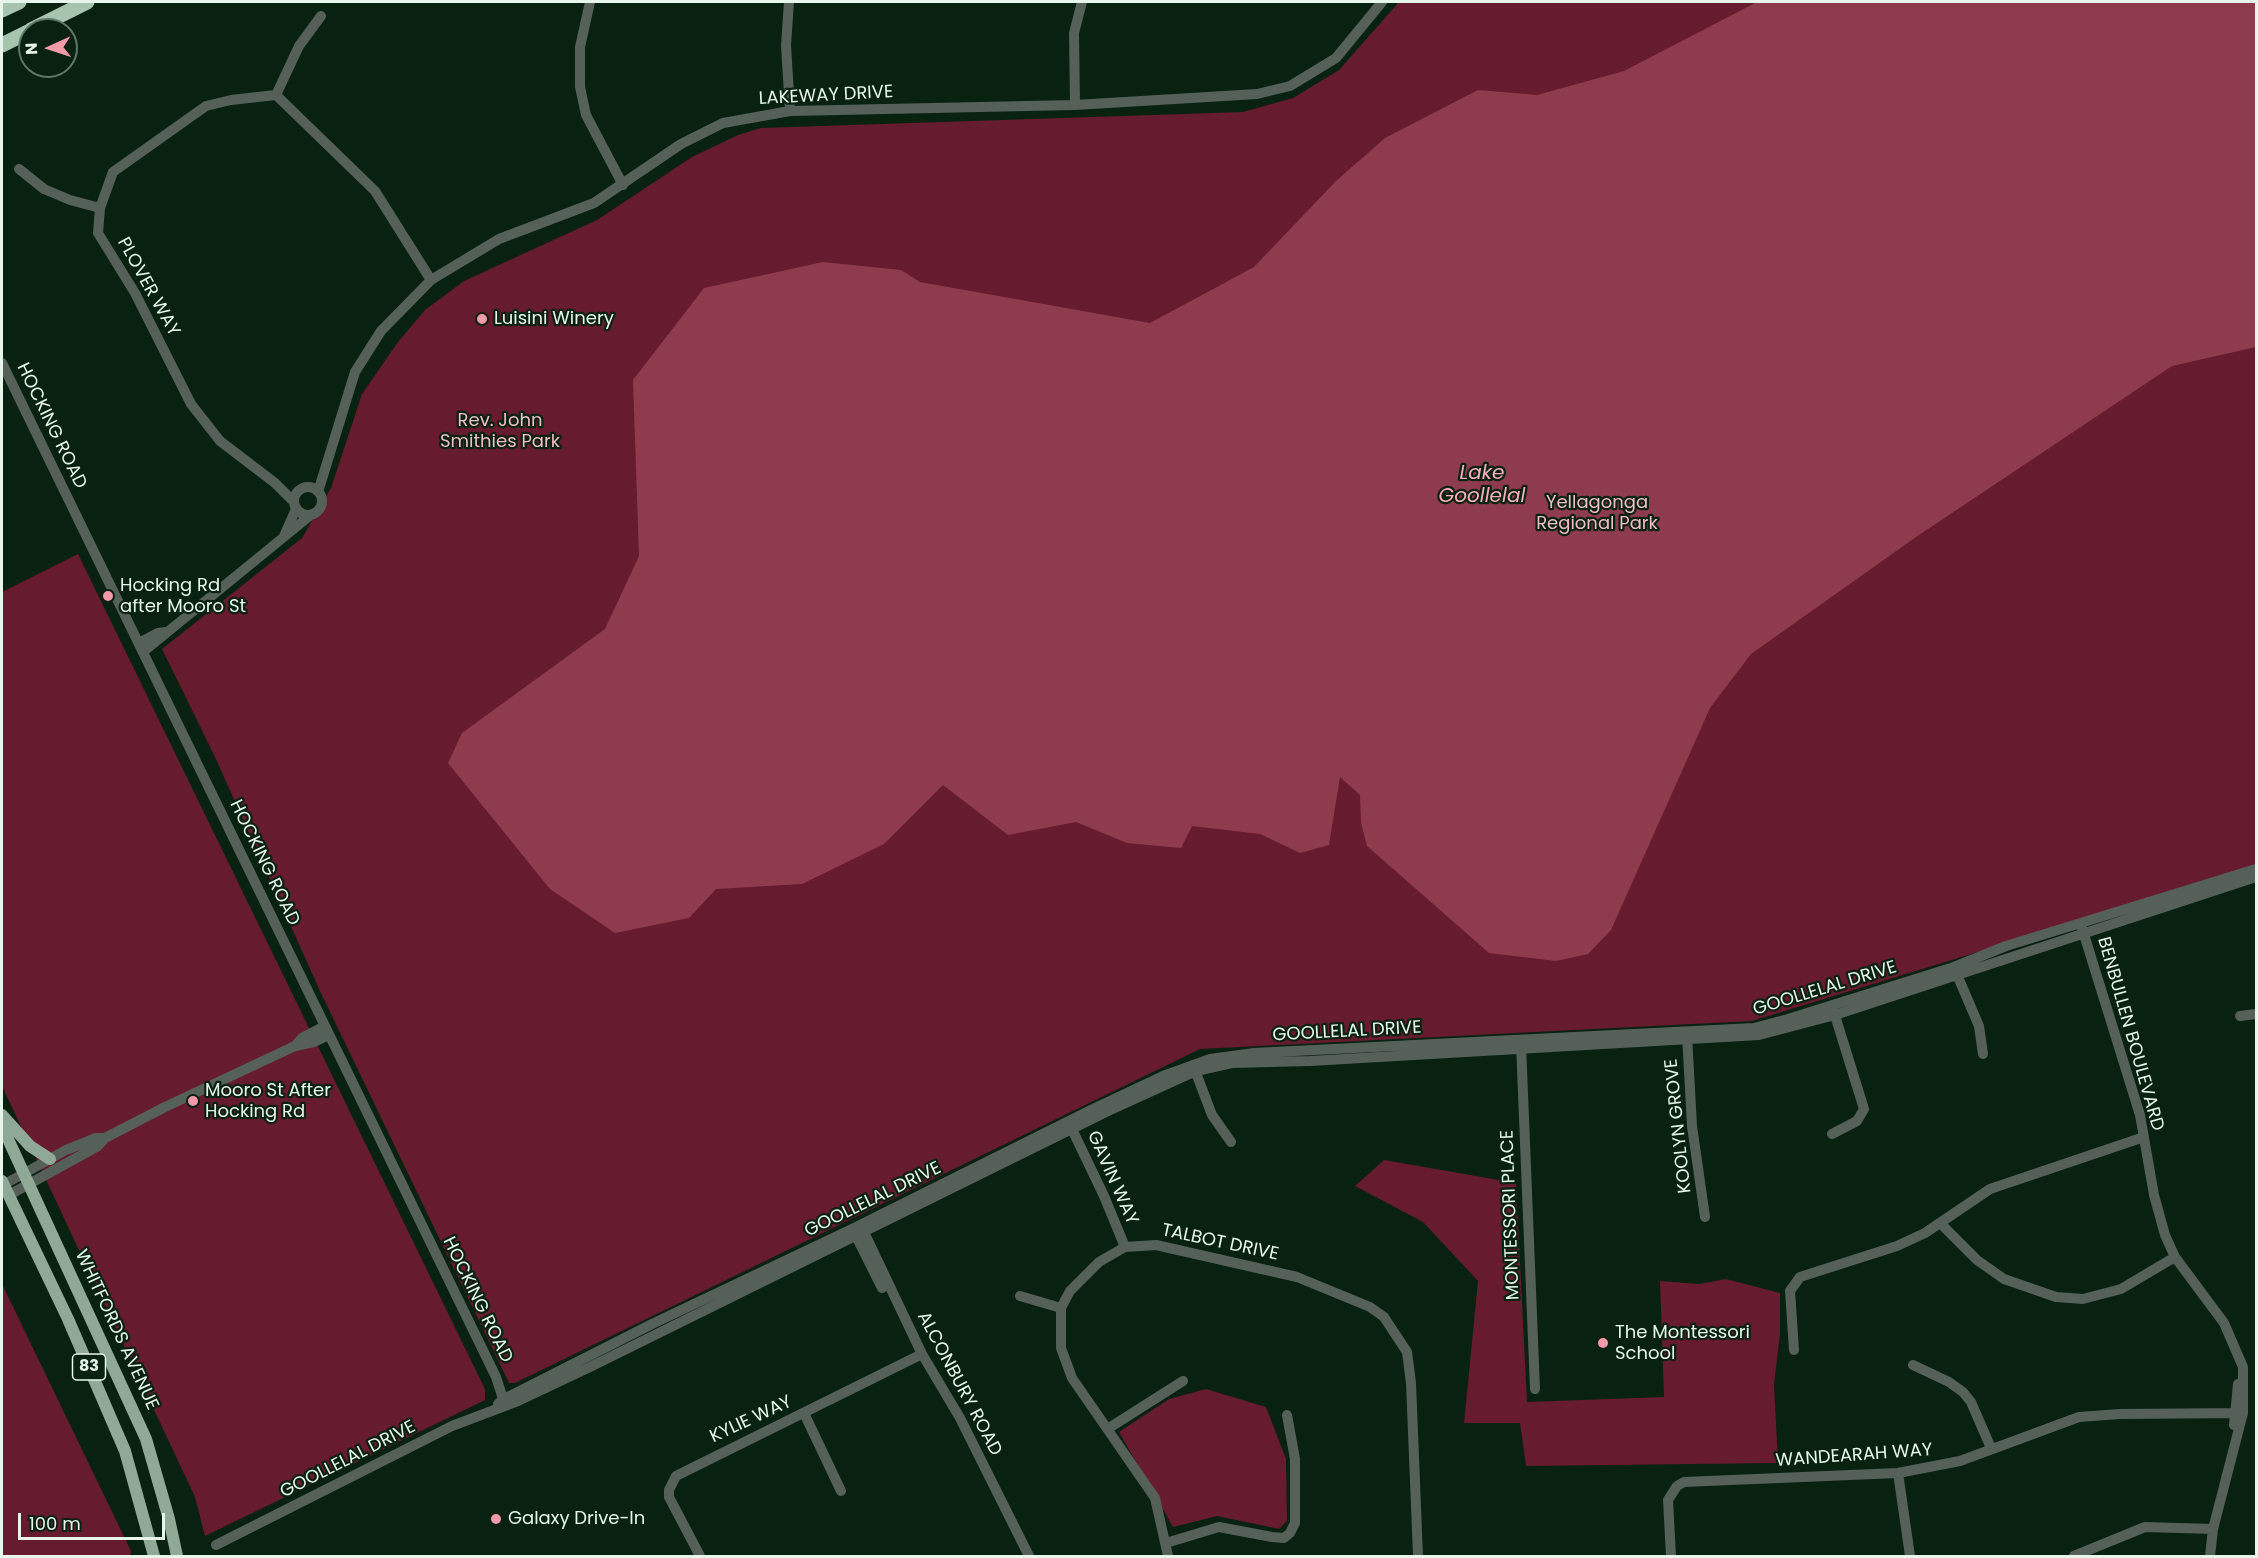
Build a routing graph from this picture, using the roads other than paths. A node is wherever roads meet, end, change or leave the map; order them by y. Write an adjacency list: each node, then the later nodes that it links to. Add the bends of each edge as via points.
1 (19, 2): 7 (highway)
2 (87, 2): 9 (highway)
3 (590, 2): 16 (street, via 579,47 580,87 586,115)
4 (789, 2): 14 (street, via 786,45)
5 (1082, 2): 13 (street, via 1074,33)
6 (1382, 2): 13 (street, LAKEWAY DRIVE, via 1336,58 1290,86 1246,95)
7 (2, 10)
8 (321, 16): 12 (street, via 299,46)
9 (55, 18)
10 (18, 37): 11 (highway)
11 (2, 45)
12 (276, 95): 17 (street, PLOVER WAY, via 206,106 112,172); 18 (street, via 375,191)
13 (1075, 105): 14 (street, LAKEWAY DRIVE)
14 (790, 111): 16 (street, LAKEWAY DRIVE, via 723,123 681,144)
15 (19, 169): 17 (street, via 44,189)
16 (623, 185): 18 (street, LAKEWAY DRIVE, via 594,203 500,239)
17 (100, 208): 21 (street, PLOVER WAY, via 98,233 135,292 191,404 219,441)
18 (431, 280): 20 (street, LAKEWAY DRIVE, via 381,331 355,372)
19 (2, 363): 27 (street, HOCKING ROAD)
20 (323, 472): 22 (street, LAKEWAY DRIVE); 23 (street, LAKEWAY DRIVE)
21 (275, 483): 22 (street, PLOVER WAY); 24 (street, PLOVER WAY)
22 (304, 488): 23 (street); 24 (street, via 295,495)
23 (318, 492): 25 (street, via 321,504)
24 (295, 505): 25 (street, via 303,514); 26 (street)
25 (312, 514): 26 (street)
26 (284, 536): 27 (street, via 166,632 164,638)
27 (141, 648): 35 (street, HOCKING ROAD)
28 (2256, 869): 30 (street, GOOLLELAL DRIVE)
29 (2256, 877): 30 (street, GOOLLELAL DRIVE)
30 (2078, 930): 31 (street, GOOLLELAL DRIVE); 45 (street, BENBULLEN BOULEVARD)
31 (1955, 971): 32 (street, GOOLLELAL DRIVE); 38 (street, via 1980,1026)
32 (1833, 1010): 36 (street, GOOLLELAL DRIVE, via 1759,1035); 43 (street, via 1864,1109 1857,1122)
33 (2256, 1014): 34 (street)
34 (2240, 1016)
35 (327, 1030): 44 (street, via 302,1038 295,1046); 62 (street, HOCKING ROAD)
36 (1687, 1036): 37 (street, GOOLLELAL DRIVE); 50 (street, KOOLYN GROVE, via 1692,1125)
37 (1521, 1044): 39 (street, GOOLLELAL DRIVE); 61 (street, MONTESSORI PLACE)
38 (1983, 1054)
39 (1194, 1068): 42 (street, GOOLLELAL DRIVE); 46 (street, via 1212,1115)
40 (2, 1115): 47 (main road, via 30,1146)
41 (2, 1126): 48 (main road, WHITFORDS AVENUE / 83)
42 (1071, 1126): 52 (street, GOOLLELAL DRIVE); 53 (street, GAVIN WAY)
43 (1832, 1134)
44 (105, 1138): 47 (street, via 96,1138); 48 (street, via 98,1146)
45 (2141, 1138): 51 (street, via 1990,1189); 54 (street, BENBULLEN BOULEVARD)
46 (1231, 1142)
47 (50, 1159): 48 (street)
48 (25, 1178): 49 (street); 74 (main road, WHITFORDS AVENUE / 83, via 146,1439)
49 (5, 1187): 73 (main road, 83, via 125,1451)
50 (1705, 1217)
51 (1940, 1223): 54 (street, via 1977,1260 2004,1279 2056,1297 2083,1299 2121,1289); 57 (street, via 1897,1246 1800,1276 1790,1291)
52 (858, 1231): 58 (street, ALCONBURY ROAD); 62 (street, GOOLLELAL DRIVE)
53 (1125, 1247): 56 (street, TALBOT DRIVE, via 1082,1276); 79 (street, TALBOT DRIVE, via 1156,1245 1297,1277 1370,1307 1384,1317 1407,1352)
54 (2172, 1259): 64 (street, BENBULLEN BOULEVARD, via 2224,1323 2238,1353 2244,1382)
55 (1020, 1296): 56 (street)
56 (1061, 1308): 66 (street, via 1061,1348 1066,1364)
57 (1794, 1350)
58 (919, 1355): 63 (street, KYLIE WAY); 76 (street, ALCONBURY ROAD); 77 (street, ALCONBURY ROAD, via 960,1418)
59 (1912, 1365): 67 (street, via 1964,1392)
60 (1183, 1381): 66 (street)
61 (1535, 1389)
62 (505, 1402): 72 (street, GOOLLELAL DRIVE)
63 (804, 1413): 69 (street); 75 (street, KYLIE WAY, via 683,1470 671,1482 669,1497)
64 (2239, 1413): 67 (street, WANDEARAH WAY, via 2079,1417); 70 (street, BENBULLEN BOULEVARD)
65 (1287, 1415): 71 (street, via 1295,1459 1295,1523 1290,1533 1284,1538 1272,1537 1219,1527)
66 (1109, 1428): 71 (street, via 1155,1498)
67 (1991, 1448): 68 (street, WANDEARAH WAY, via 1949,1464)
68 (1898, 1473): 80 (street, WANDEARAH WAY, via 1684,1482 1668,1500); 81 (street)
69 (842, 1491)
70 (2209, 1528): 82 (street, via 2145,1527); 83 (street, BENBULLEN BOULEVARD); 84 (street, BENBULLEN BOULEVARD)
71 (1166, 1543): 78 (street)
72 (216, 1545)
73 (154, 1557)
74 (177, 1557)
75 (700, 1557)
76 (1023, 1557)
77 (1029, 1557)
78 (1168, 1557)
79 (1418, 1557)
80 (1671, 1557)
81 (1910, 1557)
82 (2074, 1557)
83 (2203, 1557)
84 (2210, 1557)

